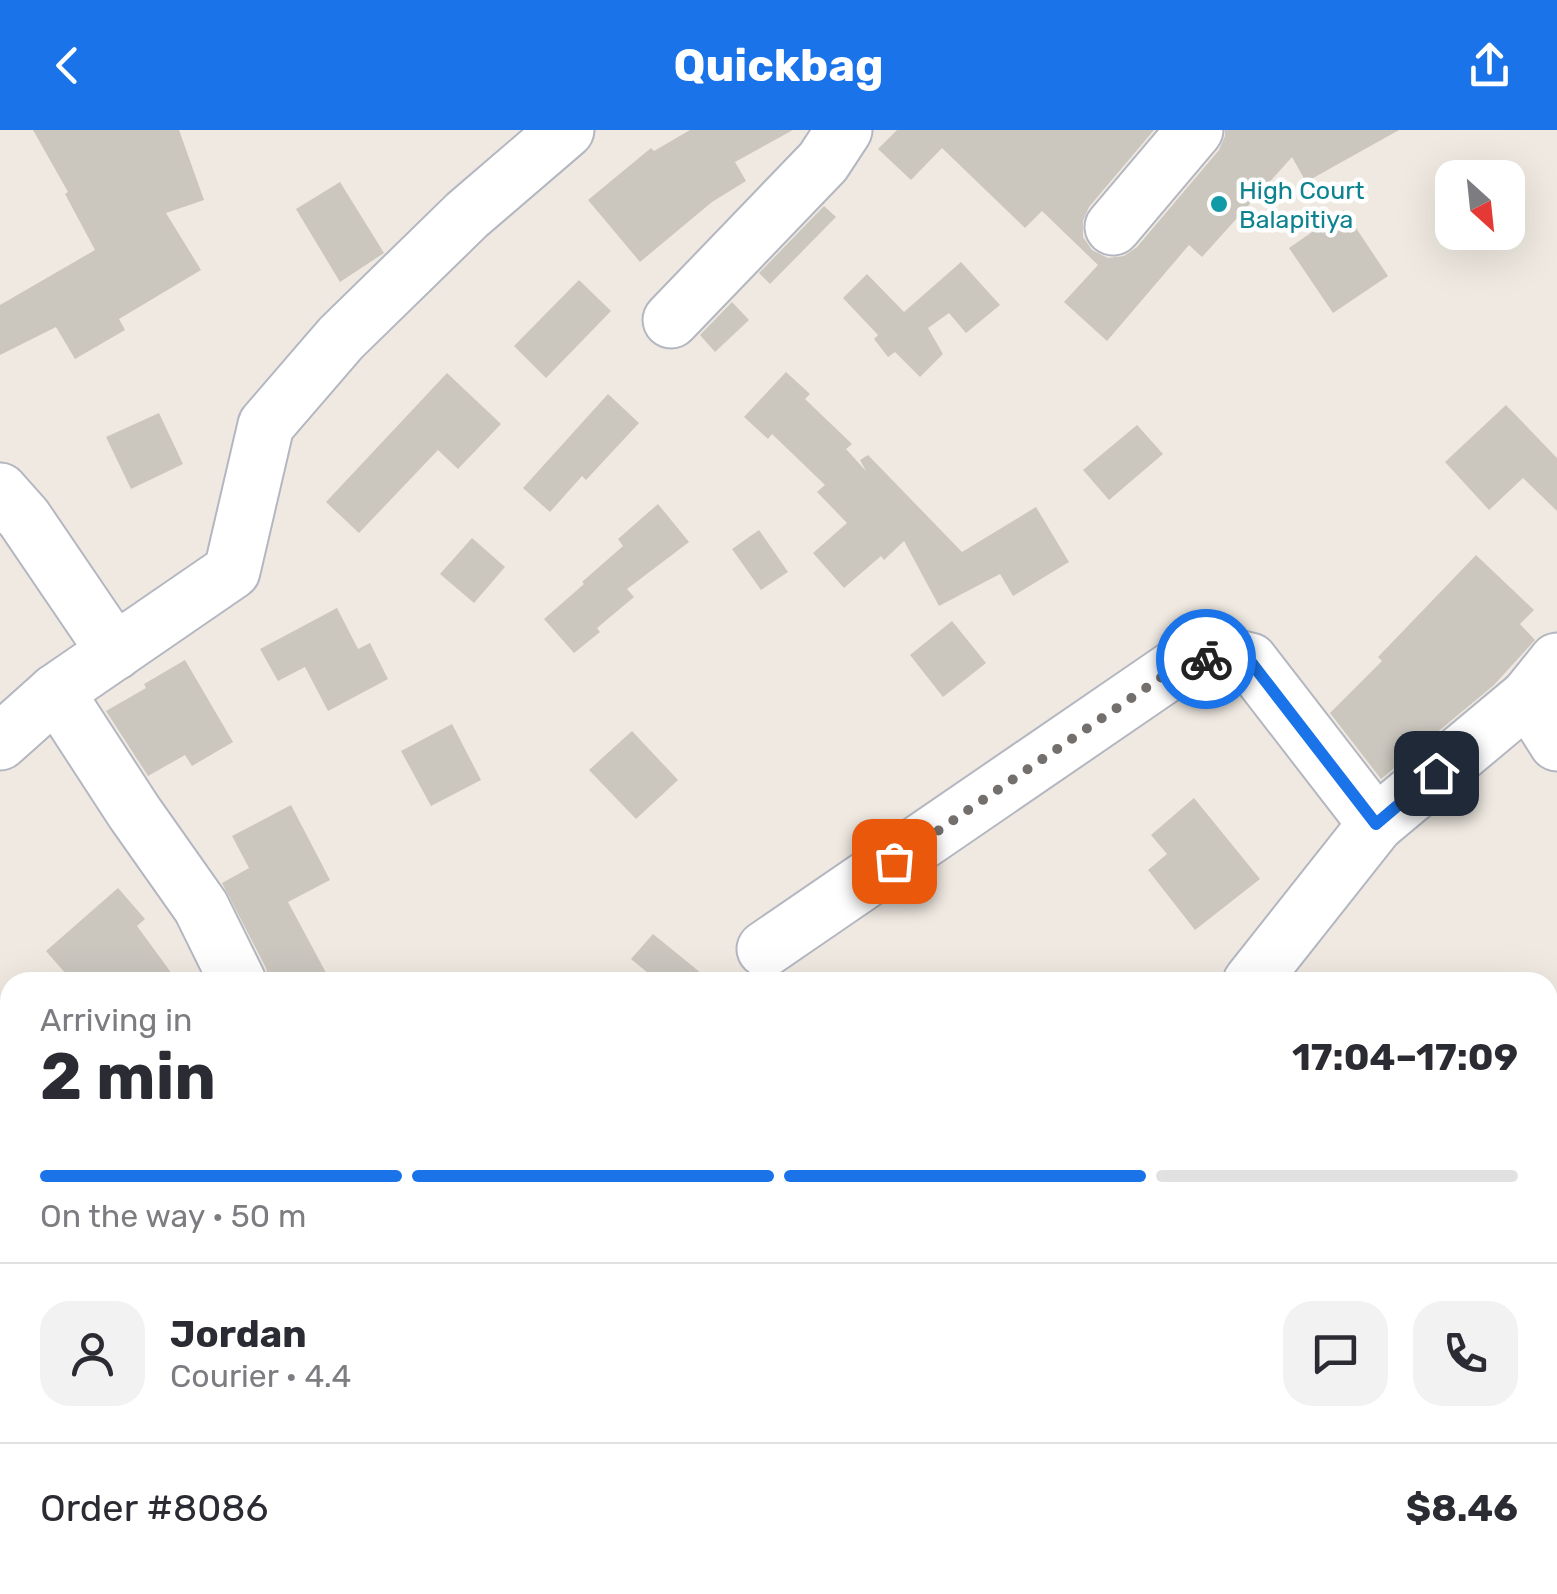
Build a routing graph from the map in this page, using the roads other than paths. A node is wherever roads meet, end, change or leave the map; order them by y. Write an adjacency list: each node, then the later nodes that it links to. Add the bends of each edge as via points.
1 (566, 130): 7 (street, via 466,215 340,338 266,425 232,570)
2 (844, 130): 5 (street, via 823,162)
3 (1195, 130): 4 (street)
4 (1112, 226)
5 (671, 320)
6 (0, 490): 7 (street)
7 (115, 652): 9 (street)
8 (1542, 679): 11 (street); 12 (street)
9 (56, 692): 10 (street); 14 (street, via 201,906)
10 (0, 742)
11 (1557, 743)
12 (1376, 824): 13 (street, via 1250,661 1220,654 1175,668); 15 (street)
13 (766, 949)
14 (233, 972)
15 (1259, 972)

